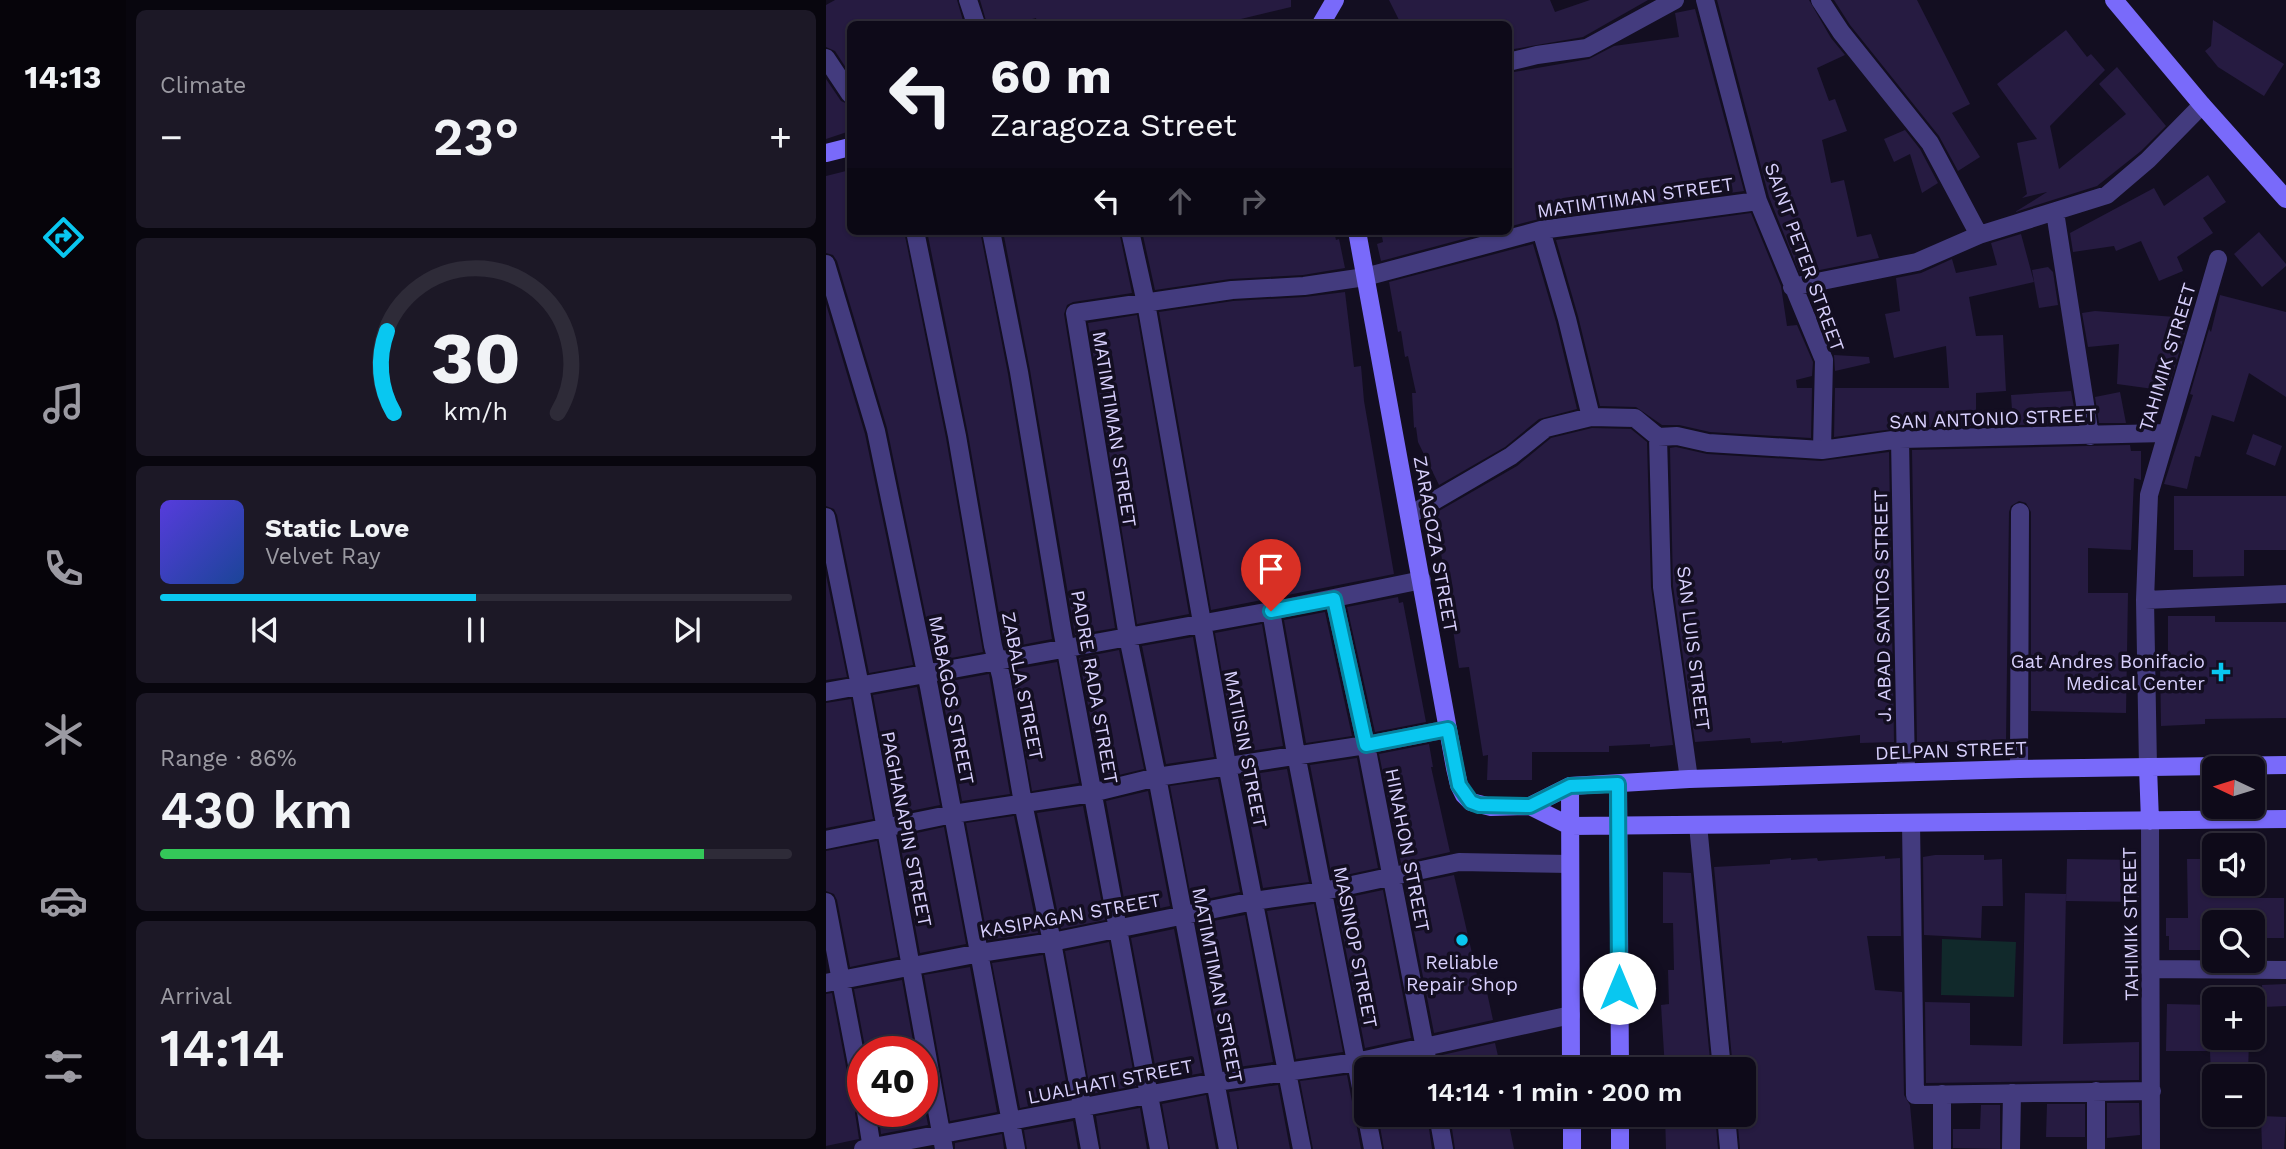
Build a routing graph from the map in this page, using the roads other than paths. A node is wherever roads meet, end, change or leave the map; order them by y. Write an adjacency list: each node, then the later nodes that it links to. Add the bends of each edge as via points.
1 (968, 0): 7 (street)
2 (1335, 0): 8 (street)
3 (1675, 0): 10 (street, via 1587,48)
4 (1705, 0): 16 (street, SAINT PETER STREET)
5 (1820, 0): 23 (street, via 1930,143)
6 (2114, 0): 12 (street)
7 (975, 21)
8 (1323, 21)
9 (826, 58): 11 (street)
10 (1512, 61)
11 (847, 90)
12 (2202, 106): 15 (street); 17 (street, via 2112,192)
13 (847, 148): 14 (street)
14 (826, 153)
15 (2286, 199)
16 (1758, 201): 18 (street, MATIMTIMAN STREET); 27 (street, SAINT PETER STREET)
17 (2055, 212): 23 (street); 31 (street)
18 (1541, 230): 26 (street, MATIMTIMAN STREET); 29 (street)
19 (916, 235): 46 (street, ZABALA STREET)
20 (992, 235): 45 (street, PADRE RADA STREET)
21 (1131, 235): 28 (street, MATIISIN STREET)
22 (1358, 235): 26 (street, ZARAGOZA STREET)
23 (1979, 235): 27 (street, via 1917,262)
24 (2218, 259): 30 (street, TAHIMIK STREET)
25 (826, 264): 47 (street, MABAGOS STREET, via 876,432)
26 (1366, 276): 28 (street, MATIMTIMAN STREET); 36 (street, ZARAGOZA STREET)
27 (1792, 287): 34 (street, SAINT PETER STREET, via 1824,360)
28 (1146, 303): 43 (street, MATIISIN STREET); 44 (street, MATIMTIMAN STREET, via 1075,313)
29 (1591, 417): 32 (street, via 1635,418); 36 (street, via 1546,428 1511,456)
30 (2166, 433): 31 (street, SAN ANTONIO STREET); 41 (street, TAHIMIK STREET, via 2149,495)
31 (2090, 436): 33 (street, SAN ANTONIO STREET)
32 (1658, 437): 34 (street, SAN ANTONIO STREET); 59 (street, SAN LUIS STREET, via 1662,587)
33 (1899, 439): 34 (street, SAN ANTONIO STREET); 57 (street, J. ABAD SANTOS STREET)
34 (1822, 450)
35 (2020, 512): 56 (street)
36 (1410, 515): 38 (street, ZARAGOZA STREET)
37 (826, 517): 48 (street, PAGHANAPIN STREET)
38 (1422, 580): 40 (street); 50 (street, ZARAGOZA STREET)
39 (2286, 594): 41 (street)
40 (1334, 599): 42 (street); 51 (street, HINAHON STREET)
41 (2145, 600): 55 (street, TAHIMIK STREET)
42 (1271, 611): 43 (street); 52 (street, MASINOP STREET)
43 (1201, 624): 44 (street); 53 (street, MATIISIN STREET)
44 (1128, 637): 45 (street); 58 (street, MATIMTIMAN STREET)
45 (1066, 649): 46 (street); 62 (street, PADRE RADA STREET)
46 (996, 661): 47 (street); 63 (street, ZABALA STREET)
47 (927, 674): 48 (street); 65 (street, MABAGOS STREET)
48 (860, 686): 49 (street); 72 (street, PAGHANAPIN STREET)
49 (826, 692)
50 (1448, 729): 51 (street); 64 (street, ZARAGOZA STREET, via 1459,785 1471,802 1491,807)
51 (1366, 745): 52 (street); 75 (street, HINAHON STREET)
52 (1296, 754): 53 (street); 76 (street, MASINOP STREET)
53 (1227, 765): 58 (street); 77 (street, MATIISIN STREET)
54 (2286, 765): 55 (street, DELPAN STREET)
55 (2148, 766): 56 (street, DELPAN STREET); 67 (street, TAHIMIK STREET)
56 (2019, 769): 57 (street, DELPAN STREET)
57 (1906, 772): 59 (street, DELPAN STREET)
58 (1157, 776): 62 (street); 79 (street, MATIMTIMAN STREET)
59 (1689, 779): 60 (street, DELPAN STREET)
60 (1618, 784): 61 (street, ZARAGOZA STREET); 71 (street)
61 (1570, 786): 64 (street, ZARAGOZA STREET); 70 (street)
62 (1092, 793): 63 (street); 80 (street, PADRE RADA STREET)
63 (1023, 803): 65 (street); 81 (street, ZABALA STREET)
64 (1530, 806): 70 (street, ZARAGOZA STREET)
65 (953, 814): 72 (street); 82 (street, MABAGOS STREET)
66 (2286, 819): 67 (street)
67 (2150, 821): 68 (street); 84 (street, TAHIMIK STREET)
68 (1911, 823): 69 (street); 102 (street, via 1915,1095)
69 (1698, 825): 71 (street); 95 (street)
70 (1570, 826): 71 (street, ZARAGOZA STREET); 74 (street)
71 (1619, 826): 94 (street)
72 (885, 828): 73 (street); 83 (street, PAGHANAPIN STREET)
73 (826, 840)
74 (1570, 864): 75 (street, KASIPAGAN STREET, via 1459,862); 87 (street)
75 (1391, 876): 76 (street, KASIPAGAN STREET); 89 (street, HINAHON STREET)
76 (1324, 891): 77 (street, KASIPAGAN STREET); 90 (street, MASINOP STREET)
77 (1254, 901): 79 (street, KASIPAGAN STREET); 97 (street, MATIISIN STREET)
78 (826, 902): 86 (street)
79 (1183, 916): 80 (street, KASIPAGAN STREET); 98 (street, MATIMTIMAN STREET)
80 (1118, 928): 81 (street, KASIPAGAN STREET); 103 (street, PADRE RADA STREET)
81 (1052, 942): 82 (street, KASIPAGAN STREET); 104 (street, ZABALA STREET)
82 (980, 953): 83 (street, KASIPAGAN STREET); 105 (street, MABAGOS STREET)
83 (912, 965): 86 (street, KASIPAGAN STREET); 112 (street, PAGHANAPIN STREET)
84 (2151, 970): 85 (street); 100 (street, TAHIMIK STREET)
85 (2286, 970)
86 (833, 982): 88 (street)
87 (1571, 1015): 89 (street, LUALHATI STREET); 93 (street)
88 (847, 1036)
89 (1425, 1045): 91 (street, LUALHATI STREET); 92 (street, HINAHON STREET)
90 (1355, 1057)
91 (1376, 1057)
92 (1427, 1057)
93 (1572, 1057)
94 (1620, 1057)
95 (1720, 1057)
96 (1354, 1062): 97 (street, LUALHATI STREET)
97 (1286, 1072): 98 (street, LUALHATI STREET); 118 (street, MATIISIN STREET)
98 (1216, 1082): 103 (street, LUALHATI STREET); 117 (street, MATIMTIMAN STREET)
99 (2096, 1091): 100 (street); 101 (street); 126 (street)
100 (2152, 1091): 127 (street, TAHIMIK STREET)
101 (2012, 1093): 102 (street); 125 (street)
102 (1942, 1094): 124 (street)
103 (1150, 1095): 104 (street, LUALHATI STREET); 116 (street, PADRE RADA STREET)
104 (1083, 1107): 105 (street, LUALHATI STREET); 115 (street, ZABALA STREET)
105 (1010, 1121): 112 (street, LUALHATI STREET); 114 (street, MABAGOS STREET)
106 (867, 1127): 113 (street)
107 (1369, 1127): 119 (street, MASINOP STREET)
108 (1440, 1127): 120 (street)
109 (1572, 1127): 121 (street)
110 (1620, 1127): 122 (street)
111 (1727, 1127): 123 (street)
112 (943, 1142): 113 (street, LUALHATI STREET)
113 (869, 1148)
114 (1016, 1149)
115 (1090, 1149)
116 (1159, 1149)
117 (1228, 1149)
118 (1303, 1149)
119 (1373, 1149)
120 (1444, 1149)
121 (1572, 1149)
122 (1620, 1149)
123 (1729, 1149)
124 (1942, 1149)
125 (2011, 1149)
126 (2096, 1149)
127 (2151, 1149)

